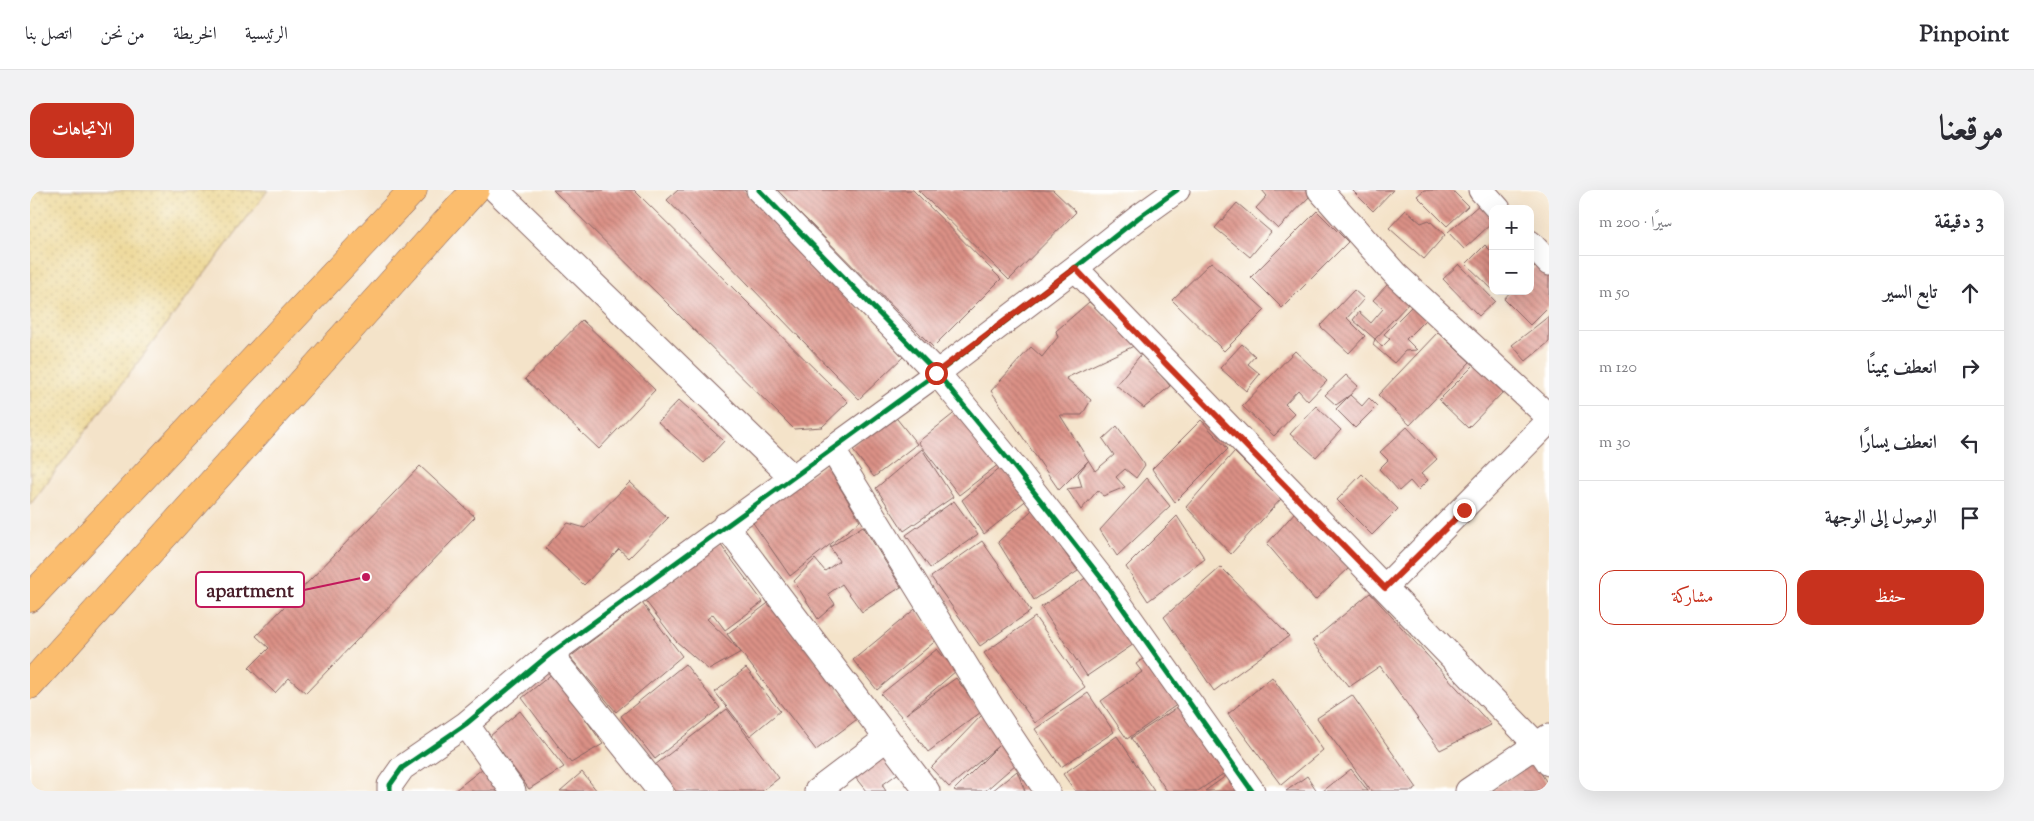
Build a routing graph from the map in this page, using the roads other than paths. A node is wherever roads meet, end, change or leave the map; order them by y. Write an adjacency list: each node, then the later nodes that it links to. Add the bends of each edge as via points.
1 (412, 190): 19 (main road)
2 (475, 190): 21 (main road)
3 (496, 190): 16 (street)
4 (759, 190): 12 (street)
5 (1177, 190): 11 (street)
6 (1320, 190): 13 (street, via 1396,275)
7 (1480, 190): 8 (street)
8 (1494, 205)
9 (1534, 247): 10 (street)
10 (1549, 263)
11 (1075, 268): 12 (street); 18 (street)
12 (936, 373): 15 (street); 31 (street, via 1102,579)
13 (1549, 417)
14 (1549, 421): 18 (street)
15 (832, 450): 16 (street); 30 (street)
16 (792, 477): 17 (street)
17 (725, 525): 20 (street); 23 (street)
18 (1385, 588): 24 (street)
19 (30, 598)
20 (550, 654): 22 (street); 27 (street)
21 (30, 685)
22 (466, 724): 25 (street, via 402,768 390,785); 26 (street)
23 (887, 738): 28 (street); 29 (street)
24 (1545, 748): 32 (street)
25 (390, 791)
26 (513, 791)
27 (660, 791)
28 (817, 791)
29 (927, 791)
30 (1047, 791)
31 (1252, 791)
32 (1468, 791)

